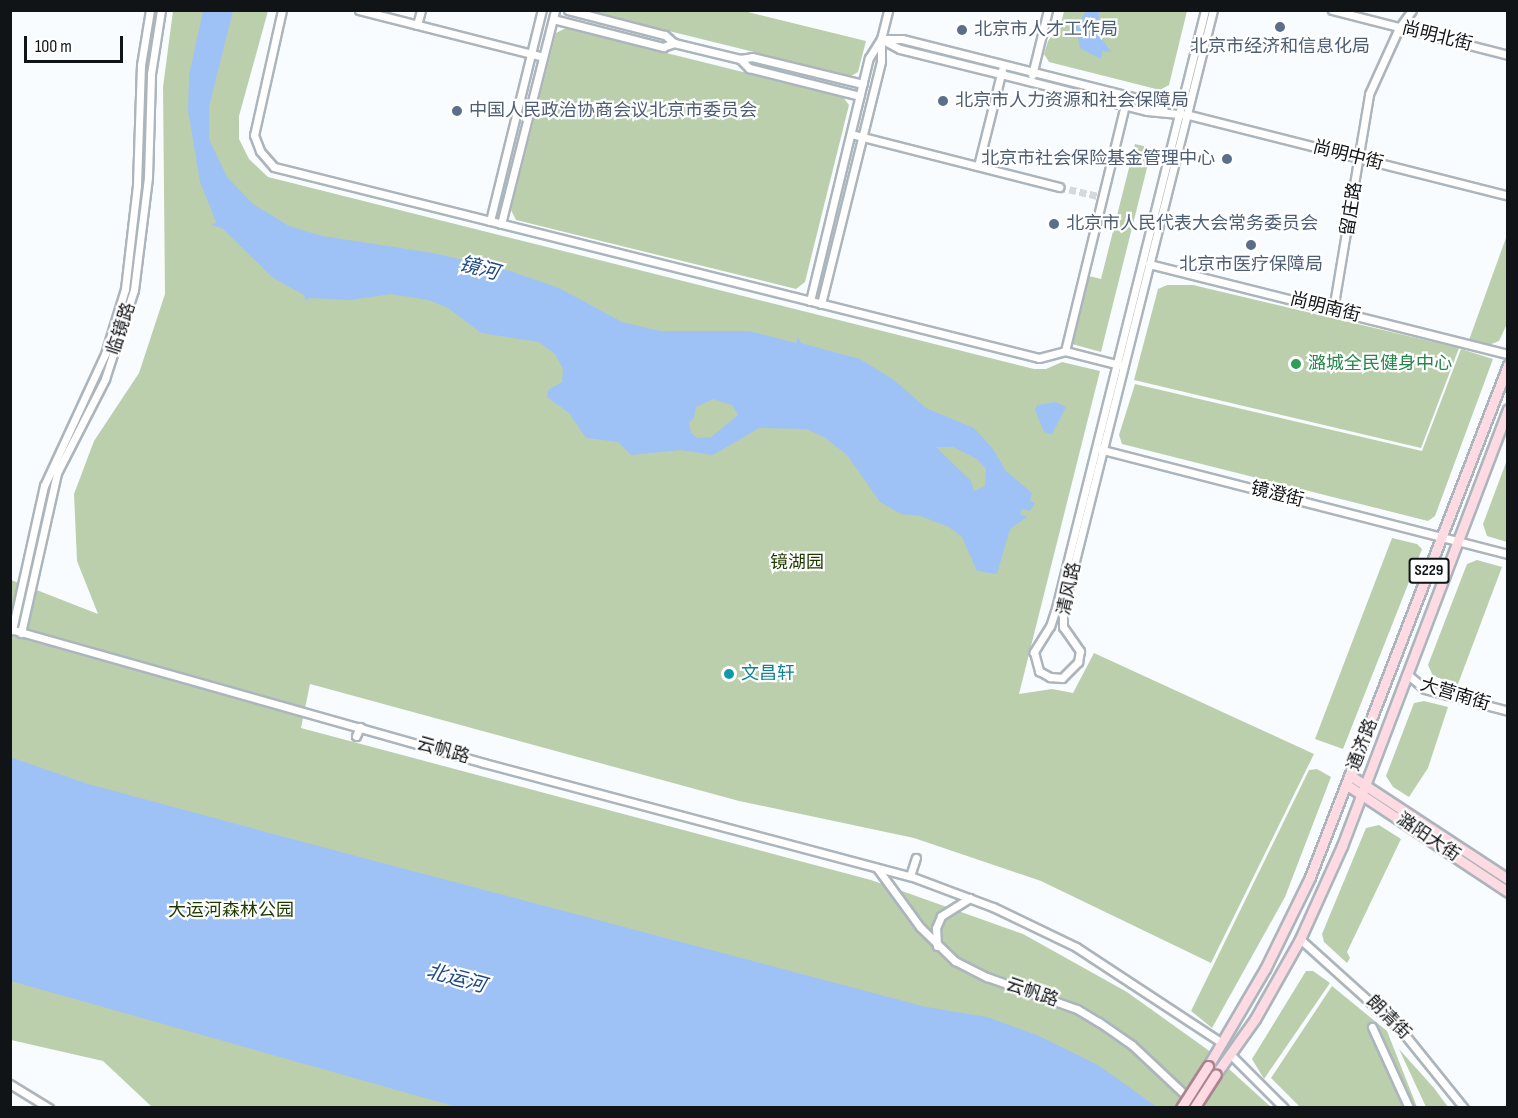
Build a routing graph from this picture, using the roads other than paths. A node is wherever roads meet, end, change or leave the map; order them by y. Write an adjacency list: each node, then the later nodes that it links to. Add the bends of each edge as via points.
1 (150, 10): 57 (street, 临镜路, via 141,65 136,195 125,289 105,354 44,486)
2 (161, 10): 58 (street, 临镜路, via 151,74 148,177 134,290 105,379 57,473)
3 (282, 10): 40 (street, via 255,135 261,152 274,167)
4 (359, 10): 16 (street)
5 (420, 10): 16 (street)
6 (542, 10): 20 (street)
7 (555, 10): 15 (street)
8 (568, 10): 19 (street, via 666,35)
9 (888, 10): 18 (street)
10 (1048, 10): 25 (street)
11 (1205, 10): 32 (street, 清风路)
12 (1213, 10): 33 (street, 清风路)
13 (1332, 10): 17 (street, 尚明北街)
14 (1412, 10): 17 (street, 留庄路)
15 (553, 19): 19 (street, via 663,47); 22 (street)
16 (417, 25): 20 (street)
17 (1399, 27): 21 (street, 尚明北街); 36 (street, 留庄路, via 1370,94)
18 (881, 39): 24 (street, via 902,39); 26 (street, via 900,49); 28 (street, via 869,58); 35 (street, via 881,61)
19 (674, 43): 23 (street)
20 (531, 54): 22 (street); 40 (street)
21 (1508, 55)
22 (543, 57): 41 (street)
23 (740, 59): 28 (street, via 752,57); 29 (street, via 749,68)
24 (1003, 64): 25 (street); 26 (street)
25 (1033, 72): 27 (street); 31 (street, via 1149,101)
26 (1001, 74): 27 (street); 37 (street)
27 (1031, 81): 30 (street)
28 (863, 84): 29 (street)
29 (860, 96): 34 (street)
30 (1125, 105): 31 (street, via 1147,111); 47 (street)
31 (1163, 110): 32 (street, 尚明中街)
32 (1180, 113): 33 (street, 尚明中街); 42 (street, 清风路)
33 (1189, 115): 36 (street, 尚明中街); 43 (street, 清风路)
34 (851, 134): 35 (street); 44 (street)
35 (862, 136): 37 (street); 45 (street)
36 (1360, 159): 39 (street, 尚明中街); 46 (street, 留庄路)
37 (978, 166): 38 (street)
38 (1059, 187)
39 (1508, 196)
40 (490, 221): 41 (street)
41 (501, 224): 44 (street)
42 (1143, 262): 43 (street, 尚明南街); 49 (street, 清风路)
43 (1151, 264): 46 (street, 尚明南街); 51 (street, 清风路)
44 (810, 301): 45 (street)
45 (821, 304): 47 (street, via 1039,358)
46 (1333, 310): 48 (street, 尚明南街)
47 (1065, 351): 49 (street)
48 (1508, 354)
49 (1118, 364): 51 (street); 53 (street, 清风路)
50 (1508, 365): 54 (main road, 通济路 / S229)
51 (1126, 366): 53 (street, 清风路)
52 (1508, 410): 55 (main road, 通济路 / S229)
53 (1100, 450): 53 (street, 清风路, via 1050,626 1034,652 1039,671 1050,677 1062,678 1078,662 1080,651 1061,620); 54 (street, 镜澄街)
54 (1441, 538): 55 (street, 镜澄街); 63 (main road, 通济路 / S229)
55 (1456, 541): 56 (street, 镜澄街); 59 (main road, 通济路 / S229)
56 (1508, 554)
57 (11, 629): 58 (street, 云帆路)
58 (21, 633): 61 (street, 云帆路)
59 (1407, 674): 60 (street, 大营南街, via 1425,689); 64 (main road, 通济路 / S229)
60 (1508, 711)
61 (360, 727): 62 (street); 67 (street, 云帆路)
62 (356, 736)
63 (1349, 781): 64 (main road, 潞阳大街); 65 (main road, 潞阳大街); 75 (main road, 通济路 / S229, via 1288,925)
64 (1367, 786): 65 (main road, 通济路); 69 (main road, 潞阳大街)
65 (1363, 796): 70 (main road, 潞阳大街); 72 (main road, 通济路)
66 (916, 858): 68 (street)
67 (877, 868): 68 (street, 云帆路); 73 (street, 云帆路)
68 (910, 876): 71 (street, 云帆路)
69 (1508, 879)
70 (1508, 892)
71 (970, 898): 73 (street, via 941,916 936,928); 75 (street, 云帆路, via 1076,947)
72 (1300, 939): 76 (main road, 通济路); 84 (street, 朗清街, via 1394,1023)
73 (937, 946): 81 (street, 云帆路, via 969,969 1077,1009 1099,1022 1132,1045)
74 (1372, 1027): 83 (street)
75 (1222, 1043): 79 (main road, 通济路 / S229, bridge)
76 (1231, 1055): 80 (main road, 通济路, bridge); 82 (street)
77 (10, 1084): 78 (street)
78 (49, 1107)
79 (1181, 1107)
80 (1194, 1107)
81 (1199, 1107)
82 (1284, 1107)
83 (1409, 1107)
84 (1464, 1107)

